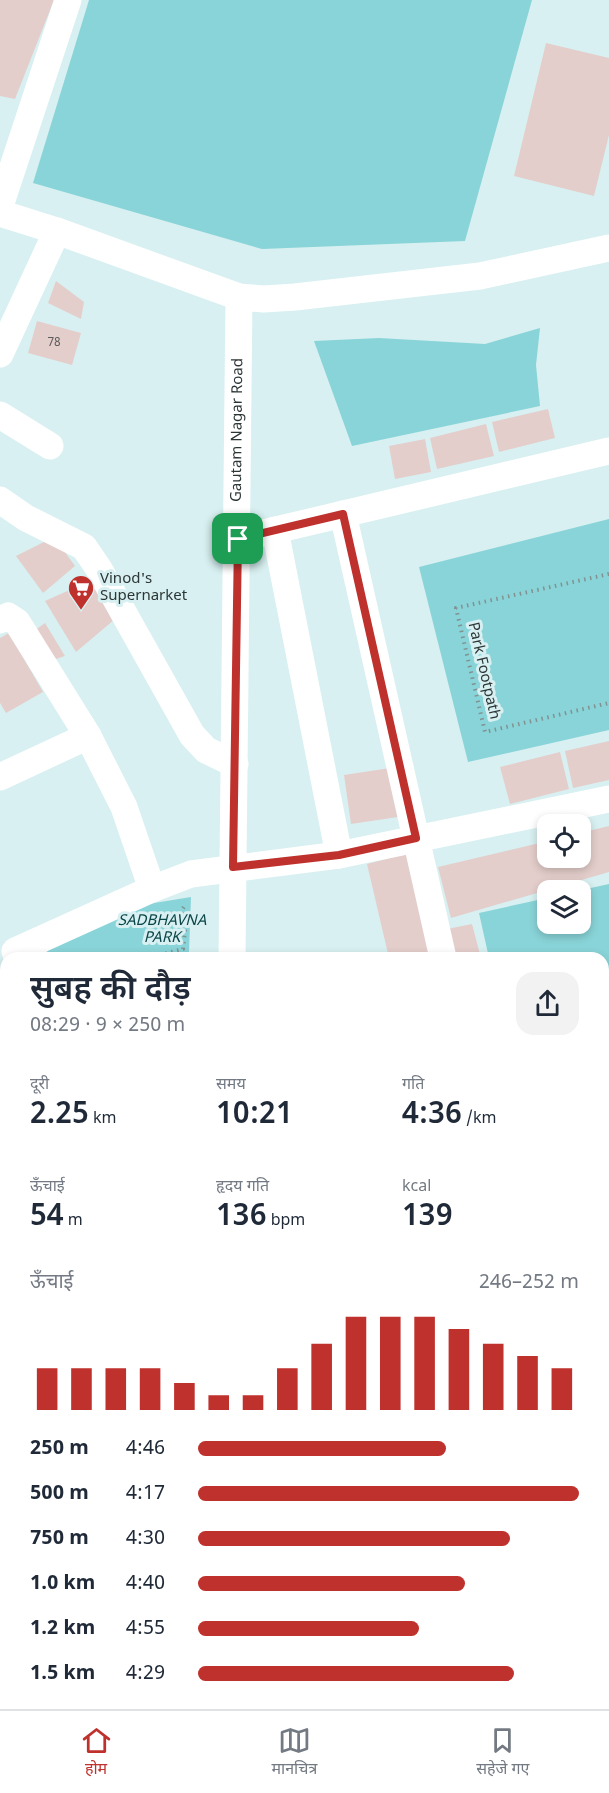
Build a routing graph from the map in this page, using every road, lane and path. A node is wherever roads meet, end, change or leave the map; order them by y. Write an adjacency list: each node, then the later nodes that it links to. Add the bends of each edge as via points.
1 (69, 0): 2 (street)
2 (0, 206)
3 (0, 213): 4 (street)
4 (57, 231): 6 (street); 7 (street)
5 (609, 248): 6 (street, via 480,276 296,297)
6 (240, 297): 14 (street, Gautam Nagar Road)
7 (0, 354)
8 (0, 415): 9 (street)
9 (50, 446)
10 (609, 452): 12 (street)
11 (0, 500): 19 (street, via 26,518 84,547 192,735 206,750)
12 (343, 514): 13 (street); 22 (street)
13 (275, 530): 14 (street); 23 (street)
14 (238, 539): 19 (street, Gautam Nagar Road)
15 (609, 574): 17 (path, Park Footpath, via 456,609 485,732)
16 (0, 620): 18 (street, via 8,616 17,622)
17 (609, 704)
18 (88, 736): 20 (street); 25 (street, via 124,807)
19 (235, 764): 24 (street, Gautam Nagar Road)
20 (0, 777)
21 (609, 799): 22 (street)
22 (416, 838): 23 (street); 30 (street)
23 (339, 855): 24 (street)
24 (233, 867): 25 (street, via 190,874); 29 (street, Gautam Nagar Road)
25 (152, 889): 27 (street)
26 (181, 911): 28 (path, via 183,949)
27 (17, 952)
28 (171, 952)
29 (232, 952)
30 (442, 952)

